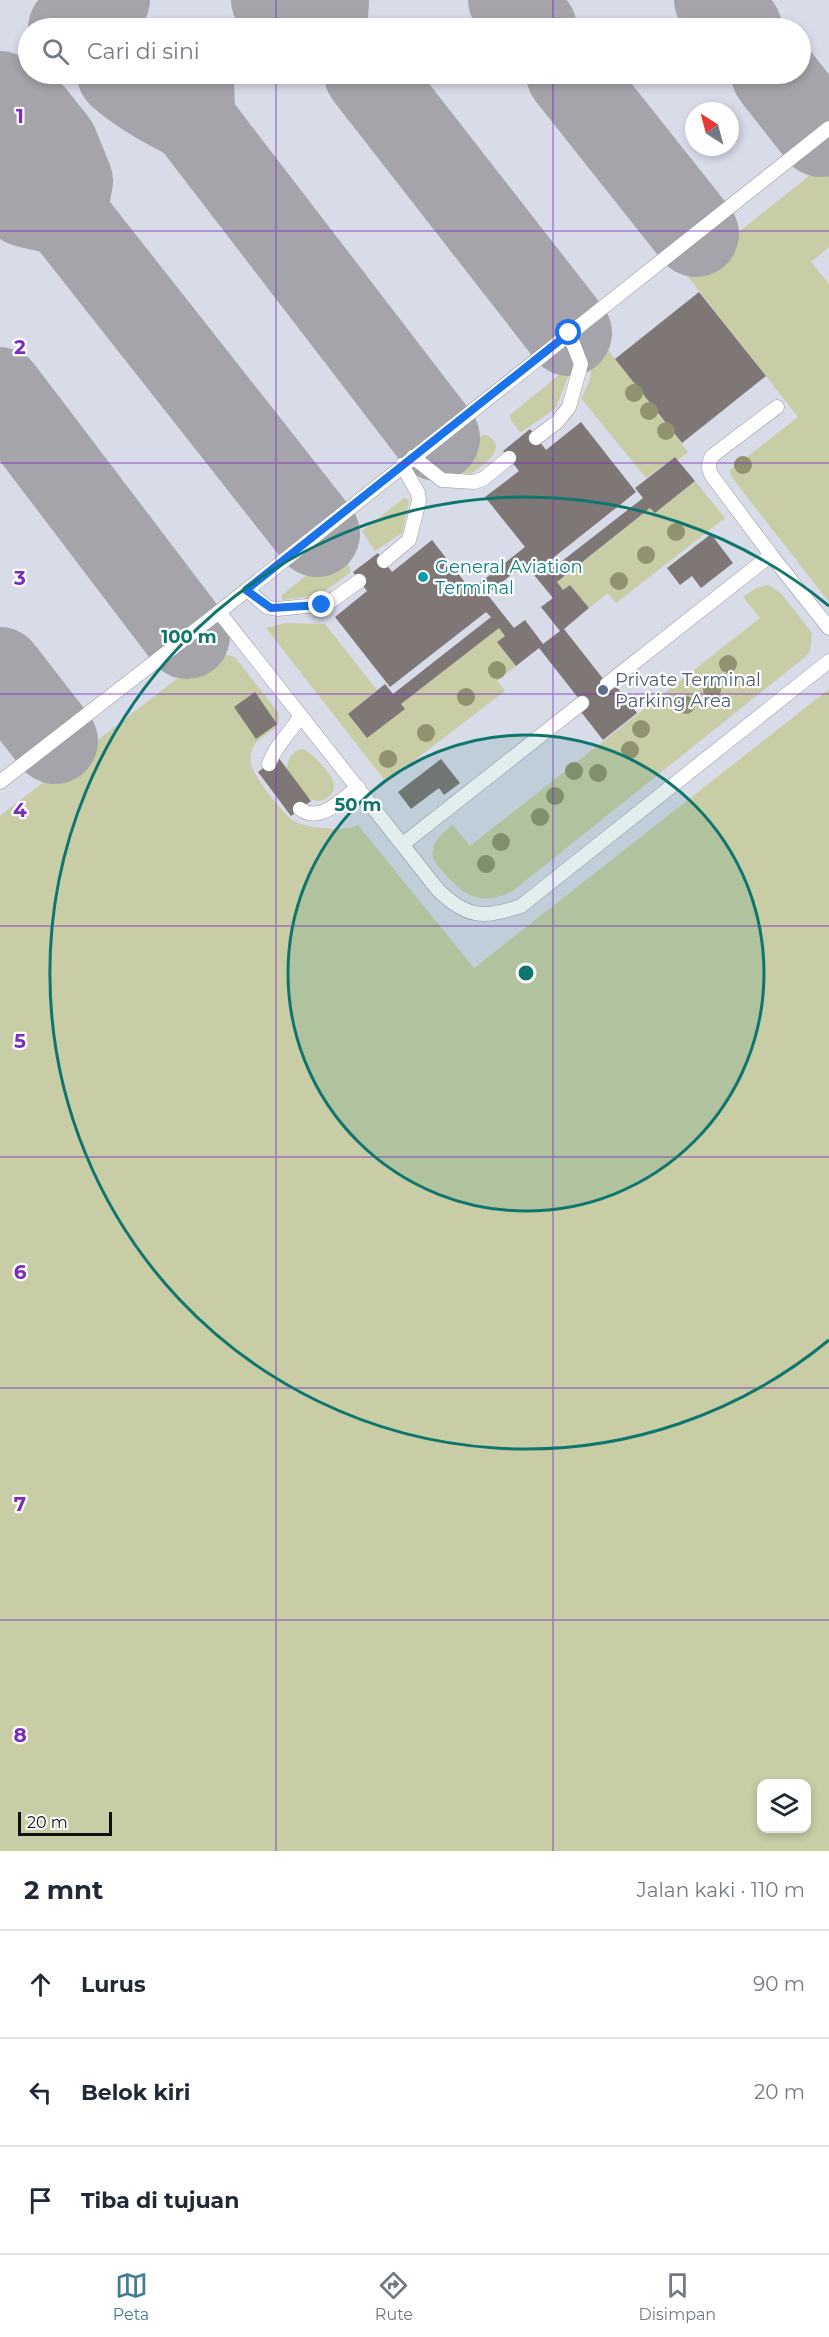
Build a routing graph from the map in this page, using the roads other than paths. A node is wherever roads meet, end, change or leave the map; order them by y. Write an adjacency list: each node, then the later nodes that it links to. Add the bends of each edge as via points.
1 (829, 128): 2 (lane)
2 (569, 333): 4 (lane, via 581,364 569,407); 6 (lane)
3 (777, 407): 7 (lane, via 709,462 712,476)
4 (536, 438)
5 (509, 458): 6 (lane, via 474,482 442,480)
6 (407, 461): 8 (lane, via 419,501 409,540); 10 (lane)
7 (771, 555): 12 (lane); 14 (lane)
8 (384, 561)
9 (359, 581): 10 (lane, via 327,604 277,609 267,607)
10 (246, 590): 11 (lane)
11 (219, 612): 16 (lane); 18 (lane)
12 (829, 628)
13 (829, 661): 21 (lane, via 521,906 500,913 476,914 455,906)
14 (607, 684)
15 (582, 703): 21 (lane)
16 (300, 717): 17 (lane); 19 (lane)
17 (269, 764)
18 (0, 782)
19 (358, 787): 20 (lane, via 325,811 307,814); 21 (lane)
20 (300, 809)
21 (403, 844)

